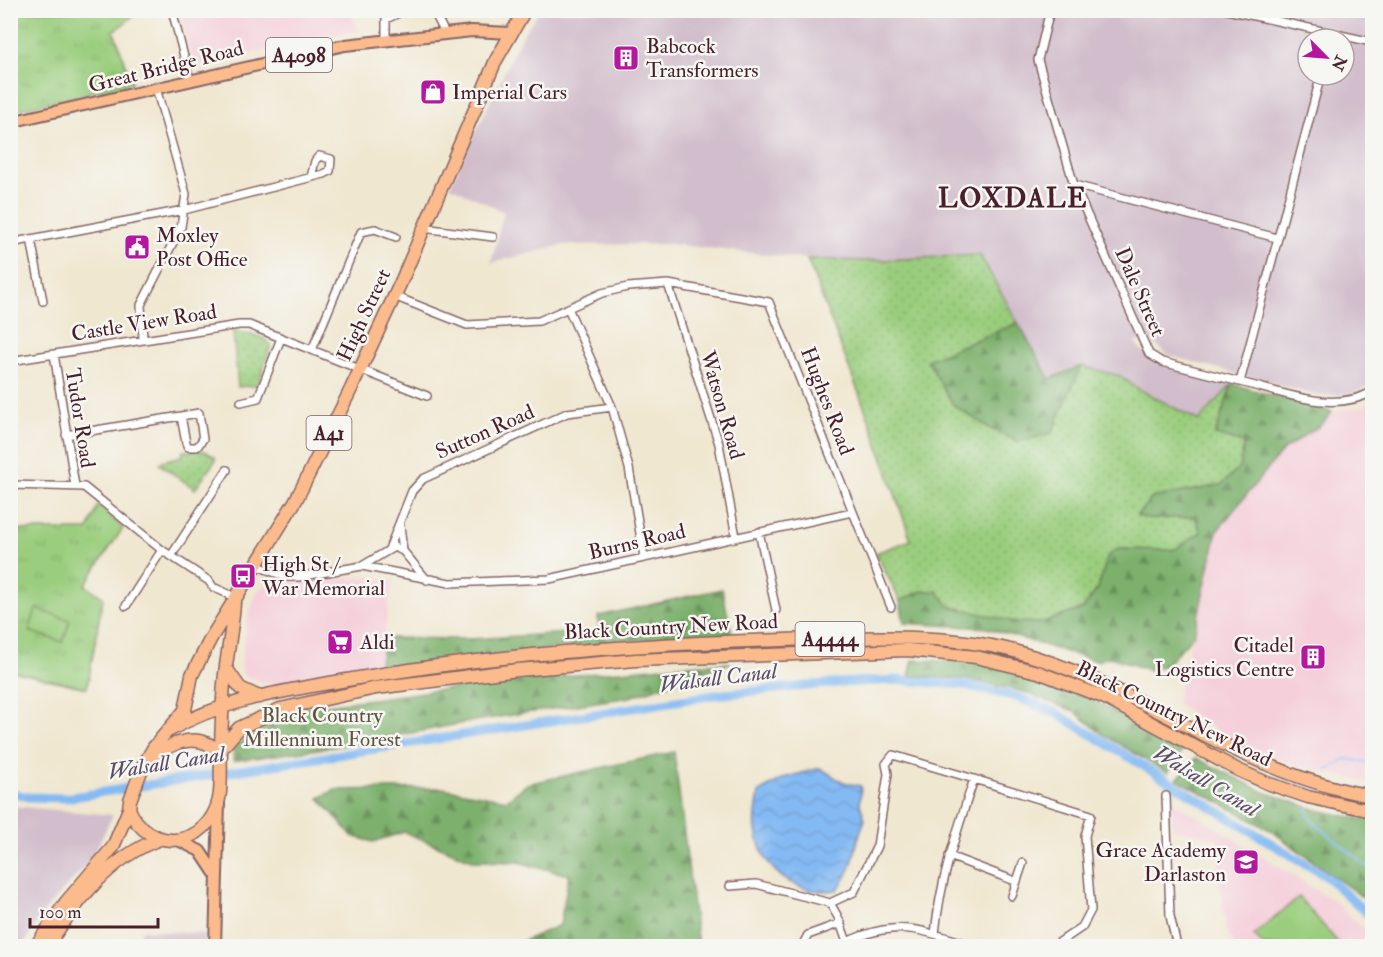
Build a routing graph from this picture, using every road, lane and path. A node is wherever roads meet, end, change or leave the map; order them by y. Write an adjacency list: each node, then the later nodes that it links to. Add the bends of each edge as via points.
1 (172, 10): 13 (street)
2 (405, 10): 10 (street, via 386,19)
3 (433, 10): 8 (street)
4 (525, 10): 9 (highway, A41)
5 (1050, 10): 18 (street, Dale Street, via 1038,60)
6 (1227, 10): 7 (street)
7 (1296, 27)
8 (445, 33): 9 (main road, Great Bridge Road / A4098); 10 (main road, Great Bridge Road / A4098)
9 (510, 33): 20 (highway, High Street / A41)
10 (386, 40): 13 (main road, Great Bridge Road / A4098, via 345,45)
11 (1356, 40): 12 (street)
12 (1372, 42)
13 (190, 80): 14 (main road, Great Bridge Road / A4098)
14 (156, 87): 16 (main road, Great Bridge Road / A4098, via 73,110); 19 (street, via 186,194)
15 (1318, 87): 23 (street)
16 (10, 122)
17 (311, 177): 19 (street)
18 (1074, 185): 23 (street); 36 (street, Dale Street, via 1149,354 1162,362)
19 (184, 210): 24 (street); 31 (street, via 181,226 141,305)
20 (423, 228): 22 (street); 27 (highway, High Street / A41)
21 (396, 237): 32 (street, via 375,229 361,232)
22 (493, 237)
23 (1277, 238): 36 (street)
24 (31, 239): 25 (street); 28 (street)
25 (10, 243)
26 (668, 284): 29 (street, via 602,293); 46 (street, Hughes Road, via 771,304); 49 (street, Watson Road, via 719,444)
27 (394, 296): 29 (street, via 468,325 539,321); 35 (highway, High Street / A41)
28 (43, 301)
29 (568, 308): 40 (street)
30 (281, 338): 31 (street, Castle View Road, via 239,325); 32 (street, Castle View Road); 39 (street, via 258,398)
31 (143, 339): 33 (street, Castle View Road)
32 (312, 350): 35 (street, Castle View Road)
33 (54, 354): 34 (street, Castle View Road); 42 (street, Tudor Road)
34 (10, 361)
35 (360, 371): 38 (street, Castle View Road); 56 (highway, High Street / A41, via 296,500)
36 (1240, 382): 37 (street, Dale Street, via 1331,403)
37 (1372, 392)
38 (427, 396)
39 (241, 402)
40 (612, 407): 47 (street, Sutton Road, via 567,413 433,474 412,491); 54 (street, via 629,468)
41 (181, 416): 41 (street, via 198,413 203,439 197,447 188,447); 42 (street)
42 (66, 435): 45 (street, Tudor Road)
43 (227, 470): 53 (street)
44 (10, 486): 45 (street)
45 (75, 486): 50 (street, via 90,491)
46 (852, 512): 48 (street, Burns Road); 63 (street, Hughes Road)
47 (400, 523): 51 (street, Sutton Road); 52 (street, Sutton Road)
48 (759, 532): 49 (street, Burns Road); 64 (street)
49 (736, 537): 54 (street, Burns Road)
50 (162, 550): 53 (street); 62 (street)
51 (386, 551): 52 (street); 57 (street); 58 (street, via 382,563)
52 (403, 551): 55 (street)
53 (171, 556): 61 (street)
54 (644, 557): 60 (street, Burns Road, via 549,579 450,583)
55 (408, 559): 59 (street); 60 (street)
56 (258, 566): 57 (street, via 286,577); 61 (highway, High Street / A41)
57 (362, 566): 58 (street)
58 (387, 571): 59 (street)
59 (400, 573): 60 (street, Burns Road)
60 (427, 580)
61 (235, 601): 65 (highway, High Street / A41); 66 (highway, High Street / A41)
62 (126, 606)
63 (891, 607)
64 (776, 610)
65 (202, 656): 66 (highway, via 216,652); 69 (highway, High Street / A41, via 192,675 185,710)
66 (225, 663): 67 (highway, via 236,684); 68 (highway, High Street / A41)
67 (259, 697): 68 (highway, Black Country New Road / A4444); 74 (highway, Black Country New Road / A4444, via 375,675 571,652 732,641 888,637 944,640 1013,651 1070,668 1248,758 1318,784)
68 (223, 706): 69 (highway, Black Country New Road / A4444, via 198,714); 70 (highway, High Street / A41)
69 (168, 731): 71 (highway, A41)
70 (221, 757): 71 (highway, via 206,743 185,741 160,751); 75 (highway, A41); 77 (highway, Black Country New Road / A4444, via 238,728 280,709 376,688 636,660 907,650 975,657 1038,672 1102,697 1268,783 1308,797)
71 (141, 770): 76 (highway, A41)
72 (974, 779): 80 (street); 86 (street, via 893,755 886,764 888,774 877,846 854,892); 97 (street, via 1091,815 1085,836 1091,910 1082,927)
73 (1166, 796): 98 (street, via 1170,916)
74 (1372, 796)
75 (219, 800): 79 (highway, A41, via 207,823); 82 (main road)
76 (130, 805): 78 (highway, via 141,829); 91 (highway, A41, via 112,847)
77 (1372, 811)
78 (160, 839): 79 (highway); 87 (highway, via 118,863)
79 (178, 840): 82 (main road, via 200,851)
80 (949, 856): 83 (street); 89 (street, via 938,900)
81 (1023, 863): 83 (street)
82 (217, 878): 94 (main road)
83 (1015, 881): 85 (street)
84 (730, 886): 86 (street, via 756,884)
85 (1012, 896)
86 (830, 903): 88 (street)
87 (70, 912): 92 (highway); 93 (street)
88 (841, 923): 90 (street); 95 (street, via 808,935)
89 (935, 934): 90 (street, via 891,927); 96 (street)
90 (845, 944)
91 (36, 946)
92 (47, 946)
93 (54, 946)
94 (215, 946)
95 (802, 946)
96 (974, 946)
97 (1054, 946)
98 (1178, 946)

